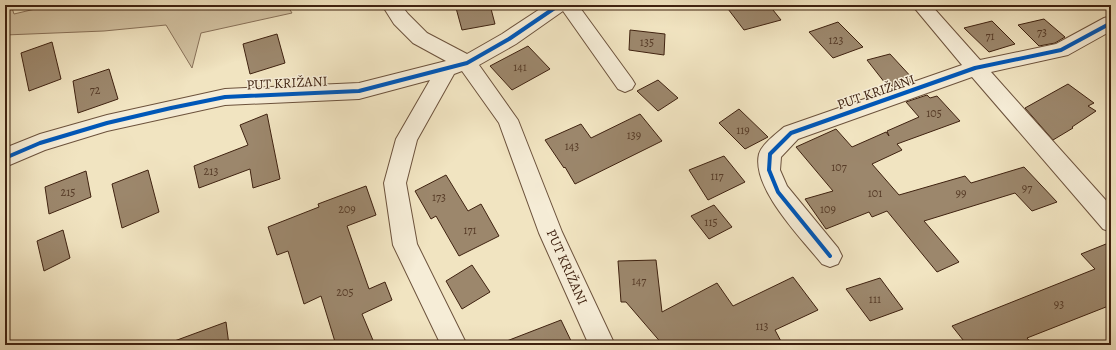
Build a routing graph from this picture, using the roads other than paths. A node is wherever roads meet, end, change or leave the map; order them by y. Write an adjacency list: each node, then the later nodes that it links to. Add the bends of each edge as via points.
1 (391, 5): 6 (street, PUT KRIŽANI, via 420,38)
2 (559, 5): 6 (street, PUT KRIŽANI, via 509,39)
3 (568, 5): 8 (street)
4 (921, 5): 7 (street)
5 (1111, 23): 7 (street, PUT KRIŽANI, via 1061,50)
6 (457, 65): 9 (street, PUT KRIŽANI, via 359,91 225,98 171,108 107,123 40,143); 12 (street, via 407,139 395,183 405,245); 13 (street, PUT KRIŽANI, via 508,120 551,233)
7 (975, 68): 10 (street); 11 (street, PUT KRIŽANI, via 791,133 770,154 769,170 778,192)
8 (625, 84)
9 (5, 158)
10 (1111, 222)
11 (830, 256)
12 (454, 345)
13 (602, 345)

